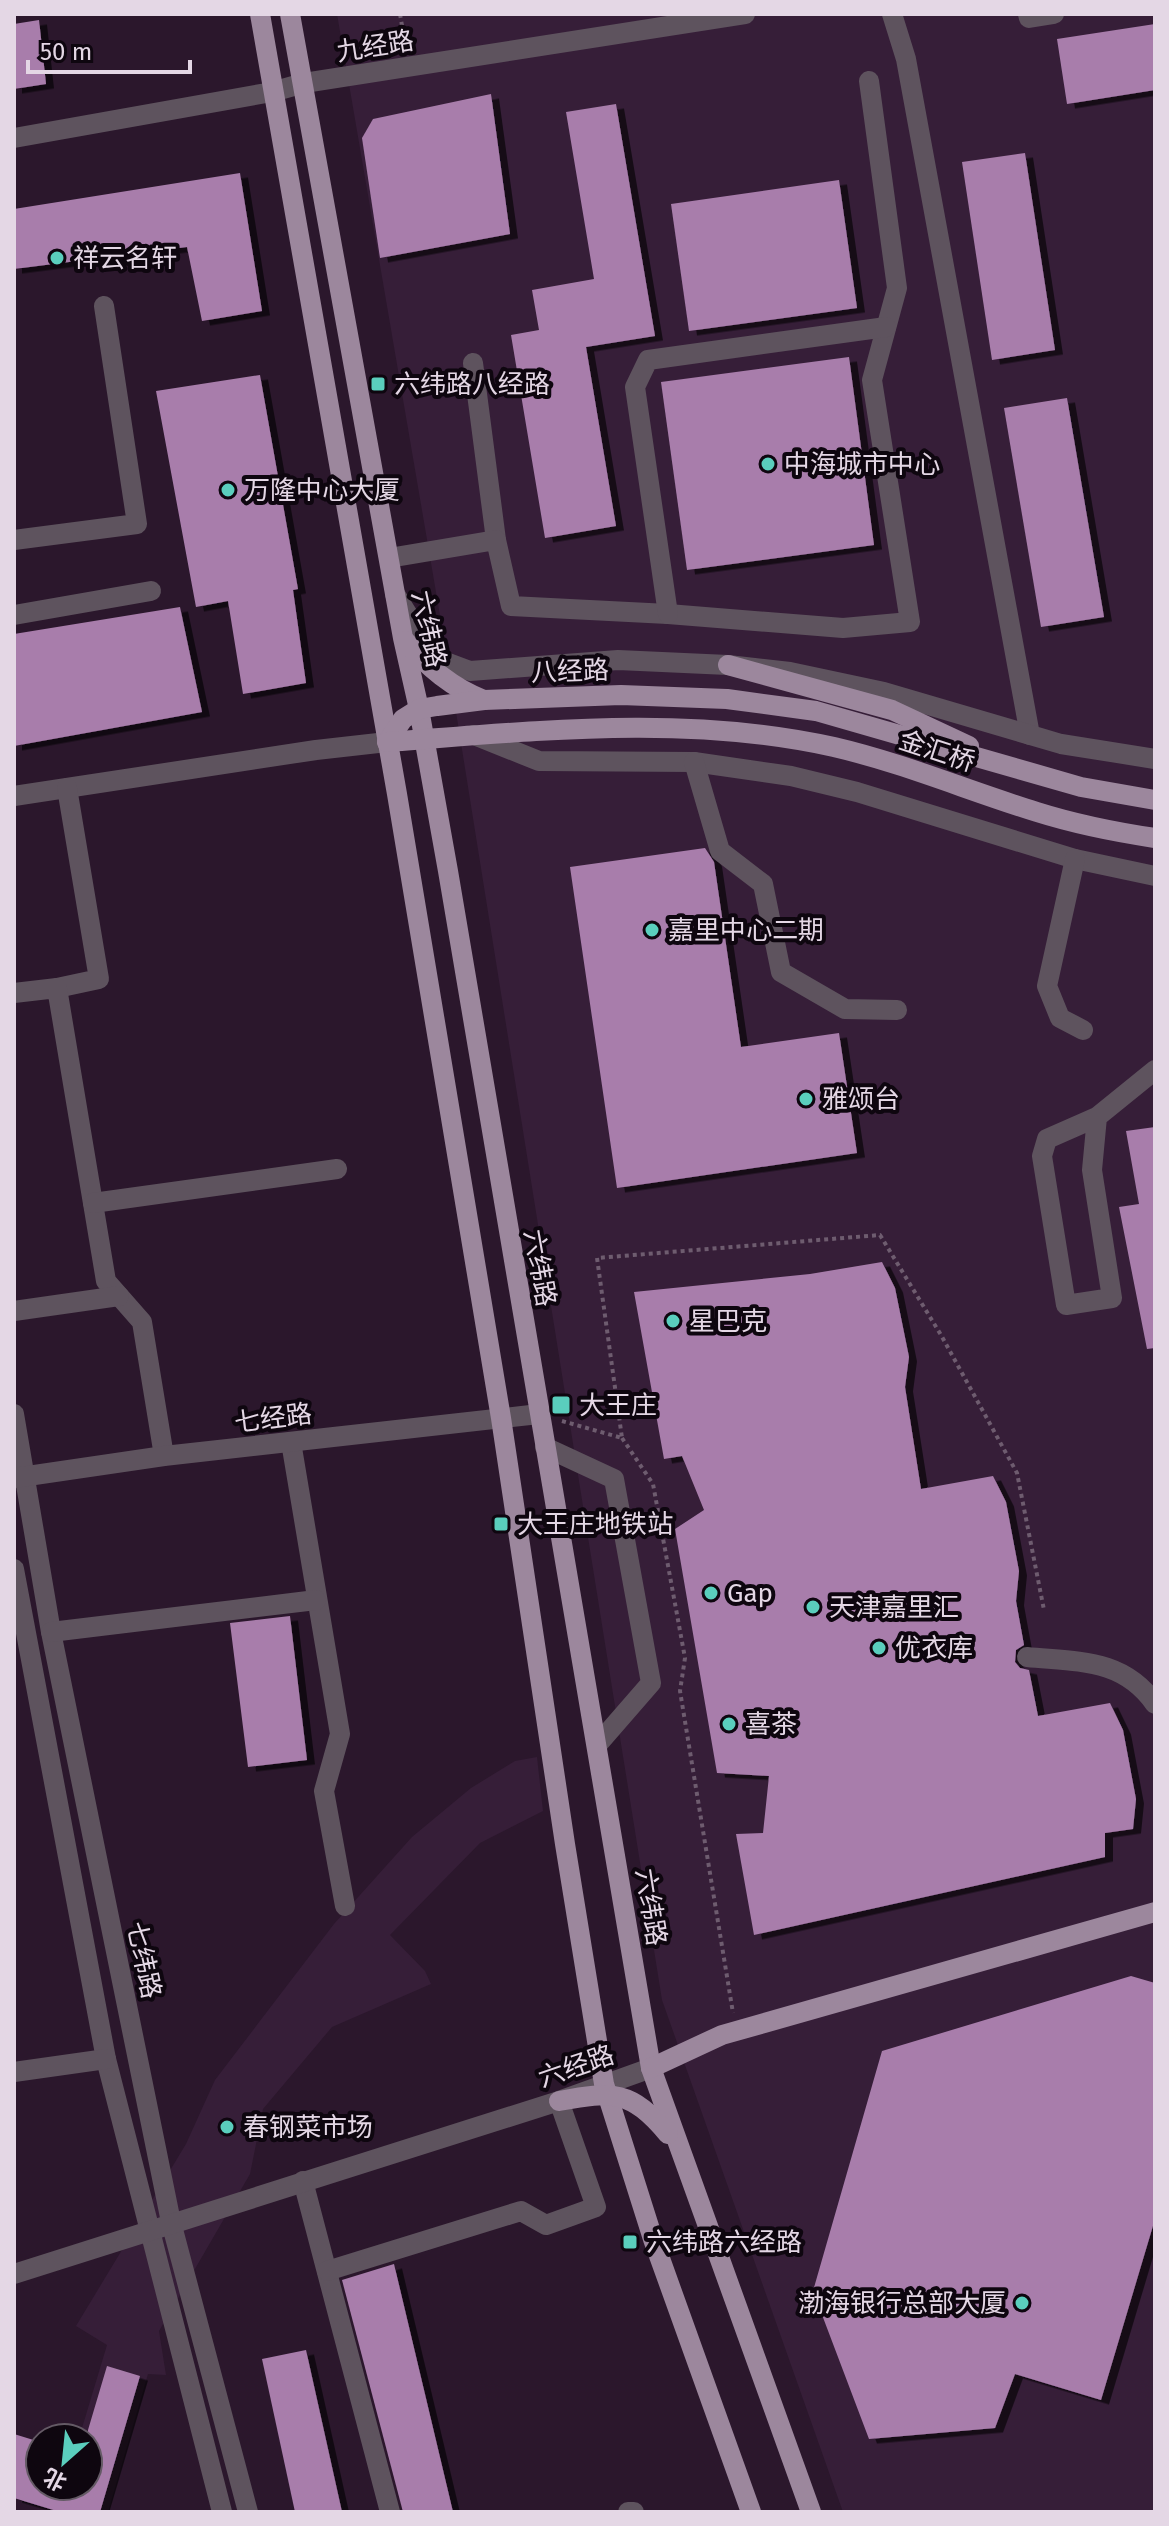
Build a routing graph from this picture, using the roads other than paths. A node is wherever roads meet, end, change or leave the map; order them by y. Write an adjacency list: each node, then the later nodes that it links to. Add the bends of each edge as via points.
1 (260, 14): 10 (main road)
2 (290, 14): 9 (main road, 六纬路)
3 (745, 14): 7 (street, 九经路)
4 (892, 14): 28 (street, via 906,59)
5 (1028, 14): 6 (street)
6 (1054, 14)
7 (706, 17): 9 (street, 九经路)
8 (869, 81): 13 (street, via 897,288)
9 (304, 83): 10 (street, 九经路); 17 (main road, 六纬路)
10 (272, 92): 11 (street, 九经路); 30 (main road)
11 (14, 138)
12 (104, 306): 15 (street, via 137,524)
13 (886, 327): 20 (street, via 648,360 635,387); 20 (street, via 872,380 910,622 843,628)
14 (473, 363): 16 (street)
15 (14, 540)
16 (496, 540): 17 (street); 20 (street, via 511,606)
17 (389, 558): 19 (main road, 六纬路)
18 (151, 591): 21 (street)
19 (395, 594): 22 (main road, 六纬路); 23 (street, via 428,647 446,662 470,671 618,660)
20 (668, 614)
21 (14, 615)
22 (403, 638): 24 (main road, via 446,681); 26 (main road, 六纬路)
23 (728, 665): 28 (street, via 884,692); 33 (main road, via 892,710 957,738)
24 (484, 700): 25 (main road, 八经路, via 621,695); 26 (main road, 八经路)
25 (770, 703): 33 (main road, 金汇桥, via 853,720)
26 (419, 709): 29 (main road, 六纬路); 30 (main road, via 403,719)
27 (474, 735): 29 (main road); 32 (street, via 539,761); 37 (main road, 金汇桥, via 585,727 700,728 834,747 1038,812)
28 (1030, 735): 31 (street)
29 (425, 739): 30 (main road); 51 (main road, 六纬路)
30 (387, 742): 34 (street); 52 (main road)
31 (1155, 759)
32 (694, 762): 38 (street, via 857,792); 42 (street, via 720,851 763,884 781,972 845,1009)
33 (1000, 764): 36 (main road, 金汇桥, via 1081,787)
34 (67, 788): 35 (street); 40 (street, via 99,979)
35 (14, 796)
36 (1155, 800)
37 (1155, 838)
38 (1075, 859): 39 (street); 43 (street, via 1047,986 1060,1018)
39 (1155, 876)
40 (57, 988): 41 (street); 47 (street)
41 (14, 993)
42 (897, 1010)
43 (1083, 1030)
44 (1155, 1070): 45 (street)
45 (1097, 1117): 45 (street, via 1047,1139 1042,1156 1066,1305 1112,1298 1092,1170)
46 (337, 1169): 47 (street)
47 (93, 1203): 48 (street, via 106,1281)
48 (119, 1296): 49 (street); 55 (street, via 142,1322)
49 (14, 1311)
50 (14, 1414): 56 (street, 七纬路)
51 (539, 1414): 52 (street, 七经路); 54 (main road, 六纬路)
52 (501, 1418): 53 (street, 七经路); 69 (main road)
53 (291, 1442): 55 (street, 七经路); 58 (street)
54 (545, 1447): 63 (main road, 六纬路); 63 (street, via 614,1479 651,1683)
55 (164, 1456): 56 (street, 七经路)
56 (19, 1477): 59 (street, 七纬路)
57 (14, 1569): 61 (street, 七纬路)
58 (316, 1600): 59 (street); 64 (street, via 340,1734 324,1791)
59 (51, 1632): 73 (street, 七纬路)
60 (1027, 1657): 62 (street, via 1107,1665 1145,1689)
61 (24, 1678): 66 (street, 七纬路)
62 (1155, 1704)
63 (598, 1744): 67 (main road, 六纬路)
64 (345, 1906)
65 (1155, 1912): 67 (main road, 六经路, via 736,2031)
66 (106, 2059): 68 (street); 74 (street, 七纬路)
67 (651, 2068): 69 (street, 六经路); 71 (main road, 六纬路)
68 (14, 2072)
69 (606, 2090): 70 (street, 六经路); 71 (main road, via 640,2105); 81 (main road)
70 (559, 2101): 72 (street, 六经路); 76 (street, via 596,2207 546,2225 521,2211)
71 (676, 2143): 82 (main road, 六纬路)
72 (303, 2181): 73 (street, 六经路, via 199,2213); 76 (street)
73 (173, 2228): 74 (street); 75 (street); 79 (street, 七纬路)
74 (148, 2230): 75 (street, 七纬路); 77 (street)
75 (159, 2271): 78 (street, 七纬路)
76 (327, 2271): 80 (street)
77 (14, 2274)
78 (222, 2512)
79 (248, 2512)
80 (390, 2512)
81 (751, 2512)
82 (811, 2512)

